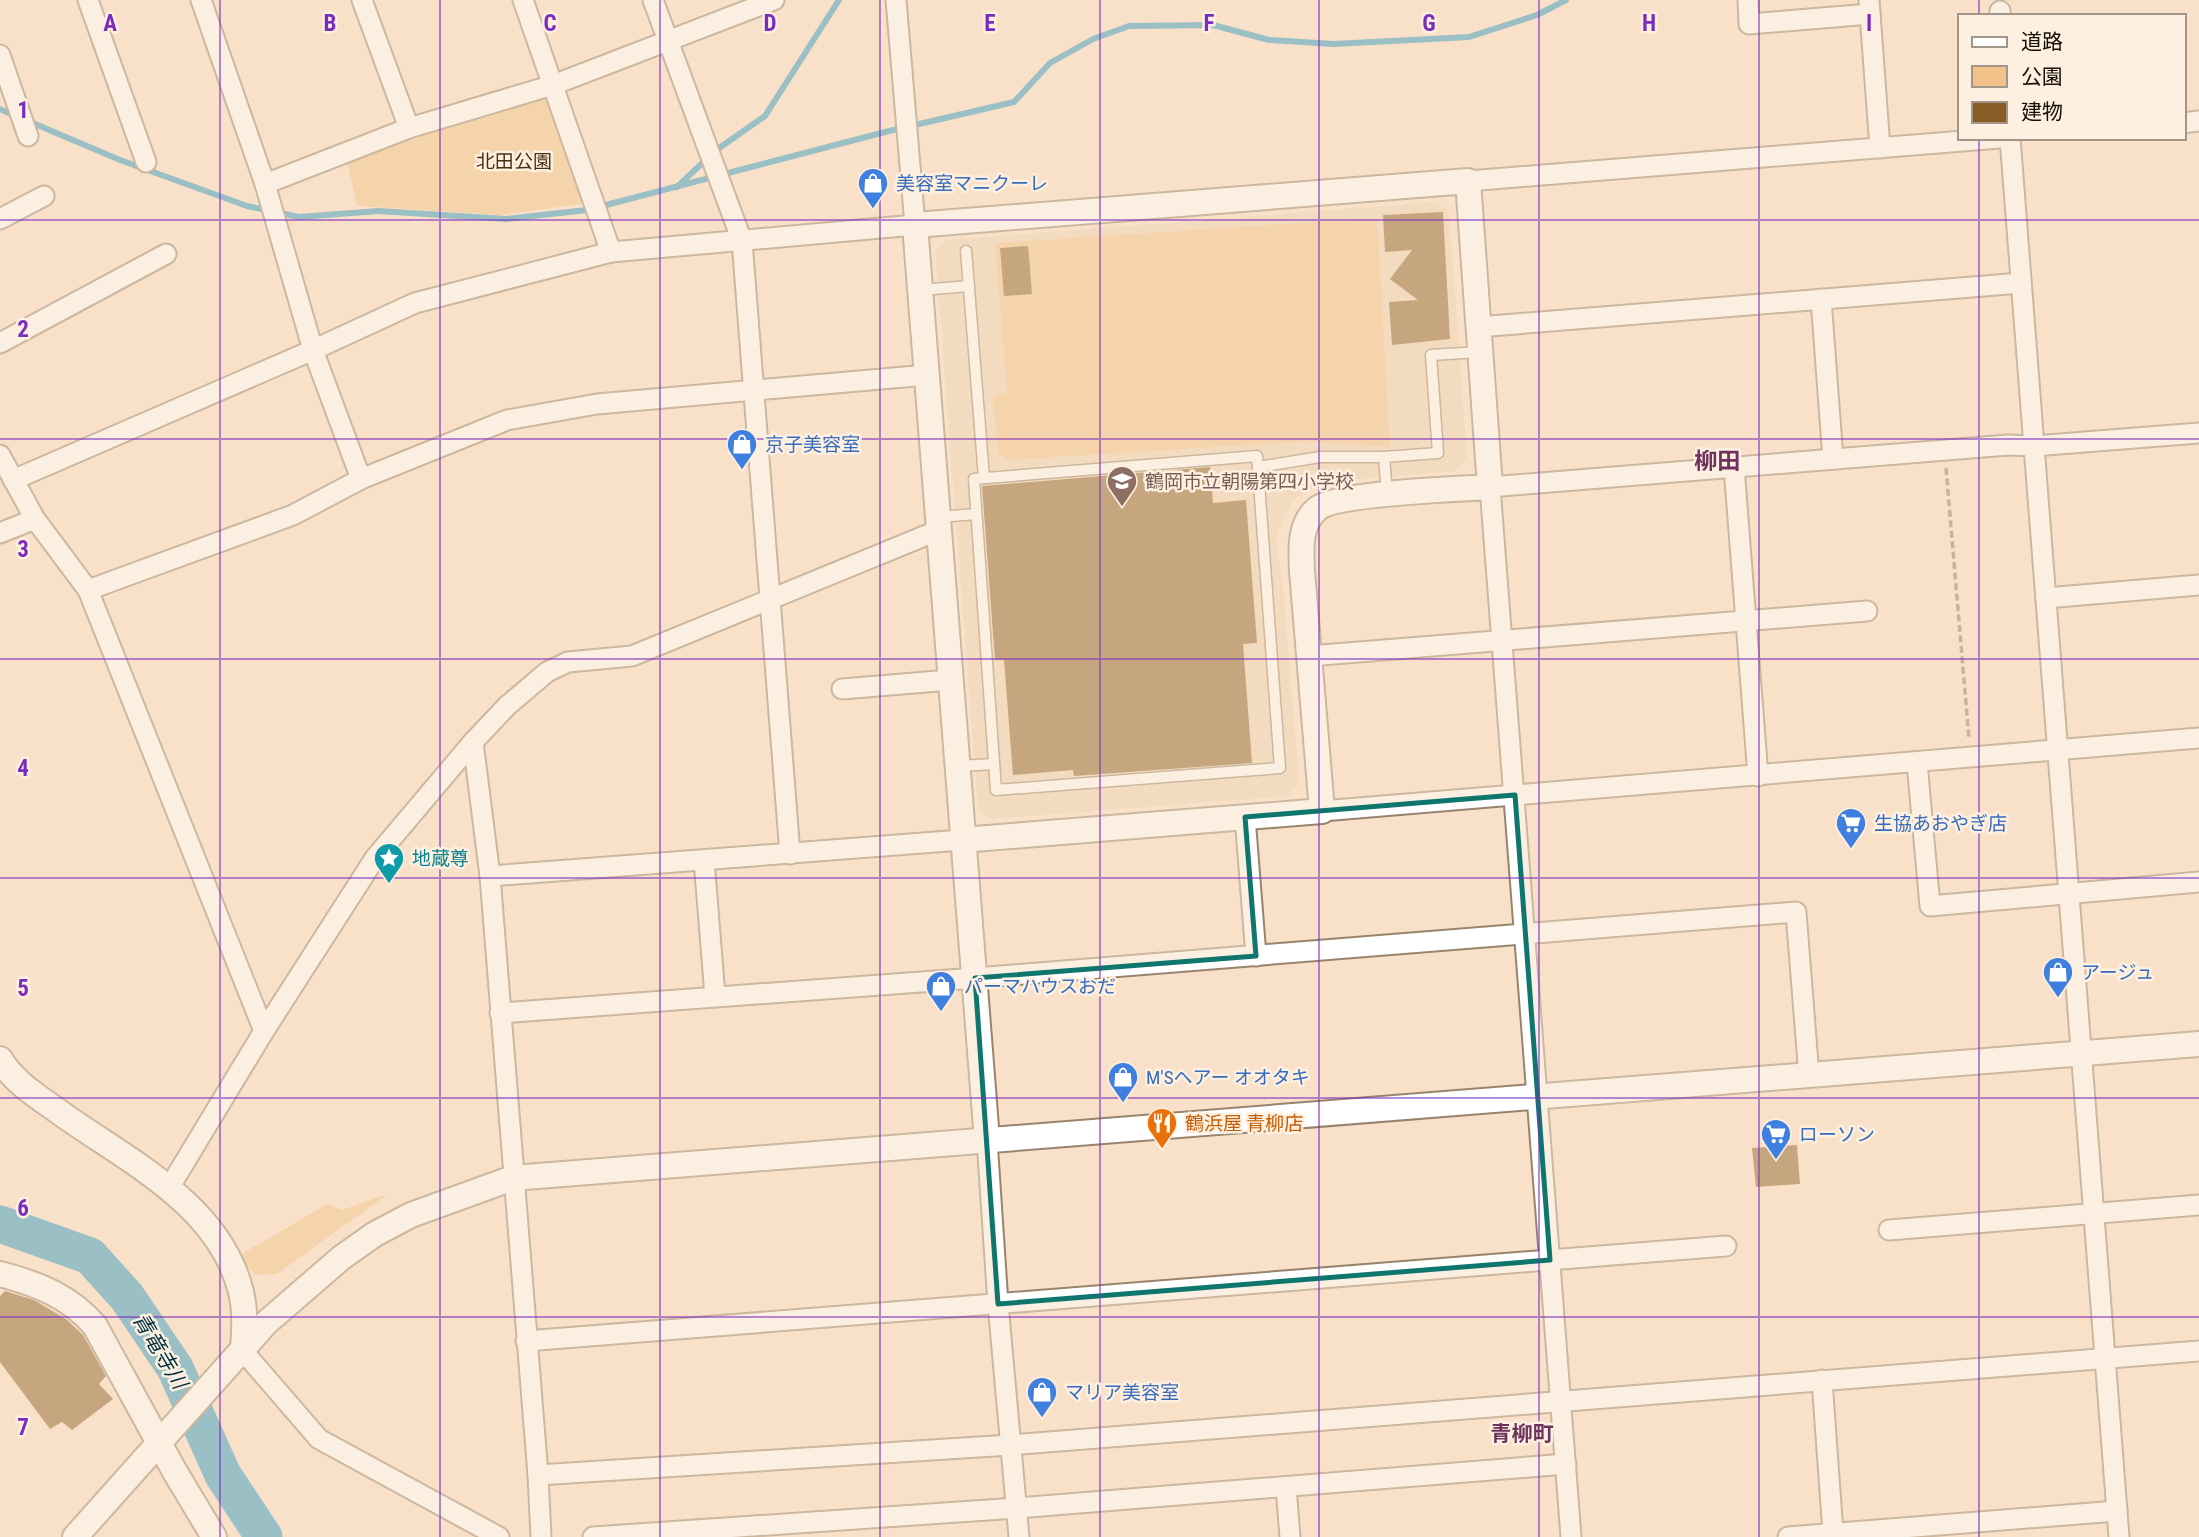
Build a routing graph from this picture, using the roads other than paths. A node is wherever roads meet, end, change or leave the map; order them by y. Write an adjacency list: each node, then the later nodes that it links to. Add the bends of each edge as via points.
1 (88, 0): 18 (street)
2 (201, 0): 20 (street)
3 (362, 0): 13 (street)
4 (523, 0): 12 (street)
5 (653, 0): 10 (street)
6 (774, 0): 10 (street)
7 (896, 0): 23 (street)
8 (1748, 0): 9 (street, via 1749,24)
9 (1870, 7): 17 (street)
10 (667, 40): 12 (street); 24 (street)
11 (0, 55): 14 (street)
12 (552, 85): 13 (street); 26 (street)
13 (409, 128): 20 (street)
14 (28, 136)
15 (1976, 140): 17 (street)
16 (2010, 140): 28 (street)
17 (1880, 148): 19 (street)
18 (146, 162)
19 (1468, 181): 23 (street); 32 (street)
20 (265, 184): 34 (street)
21 (44, 196): 22 (street)
22 (0, 219)
23 (915, 225): 24 (street); 30 (street)
24 (742, 241): 26 (street); 37 (street)
25 (966, 251): 29 (lane)
26 (611, 252): 34 (street, via 415,303)
27 (166, 254): 33 (street)
28 (2021, 283): 31 (street); 39 (street)
29 (969, 286): 30 (lane); 45 (lane)
30 (920, 290): 36 (street)
31 (1821, 299): 32 (street); 42 (street)
32 (1478, 327): 35 (street)
33 (0, 343)
34 (313, 350): 46 (street); 47 (street)
35 (1480, 352): 41 (lane, via 1431,355 1438,453); 48 (street)
36 (927, 375): 37 (street); 52 (street)
37 (755, 390): 47 (street, via 597,404 507,420); 57 (street)
38 (2199, 433): 39 (street)
39 (2034, 446): 42 (street); 56 (street)
40 (0, 455): 46 (street)
41 (1384, 457): 43 (lane, via 1320,457); 49 (lane)
42 (1833, 459): 44 (street)
43 (1258, 467): 45 (lane, via 1257,456); 68 (lane, via 1280,768 996,790)
44 (1734, 467): 48 (street); 59 (street)
45 (984, 478): 50 (lane, via 974,479)
46 (13, 480): 51 (street)
47 (361, 480): 55 (street, via 293,515)
48 (1490, 487): 49 (street); 60 (street)
49 (1387, 495): 61 (street, via 1334,502 1317,509 1308,523 1301,552)
50 (976, 514): 52 (lane); 68 (lane)
51 (35, 519): 53 (street); 55 (street)
52 (938, 524): 57 (street); 62 (street)
53 (0, 533)
54 (2199, 585): 56 (street)
55 (88, 590): 85 (street)
56 (2046, 598): 66 (street)
57 (769, 601): 65 (street, via 632,656 568,662 547,672); 75 (street)
58 (1867, 611): 59 (street)
59 (1746, 621): 60 (street); 70 (street)
60 (1502, 640): 61 (street); 71 (street)
61 (1309, 656): 72 (street)
62 (950, 680): 63 (street); 69 (street)
63 (842, 689)
64 (2199, 738): 66 (street)
65 (473, 742): 77 (street); 85 (street, via 375,858)
66 (2058, 751): 67 (street); 79 (street)
67 (1917, 763): 70 (street); 79 (street, via 1930,906)
68 (994, 764): 69 (lane)
69 (957, 767): 74 (street)
70 (1758, 776): 71 (street)
71 (1515, 795): 72 (street); 80 (street)
72 (1322, 811): 73 (street)
73 (1245, 817): 74 (street); 81 (street)
74 (962, 840): 75 (street); 82 (street)
75 (790, 854): 76 (street)
76 (704, 860): 77 (street); 83 (street)
77 (490, 876): 84 (street)
78 (2199, 882): 79 (street)
79 (2069, 894): 87 (street)
80 (1526, 934): 81 (street); 89 (street, via 1796,912); 90 (street)
81 (1256, 956): 82 (street)
82 (975, 978): 83 (street); 91 (street)
83 (715, 996): 84 (street)
84 (500, 1013): 92 (street)
85 (264, 1031): 93 (street)
86 (2199, 1044): 87 (street)
87 (2081, 1053): 89 (street); 95 (street)
88 (0, 1059): 93 (street, via 24,1087)
89 (1809, 1076): 90 (street)
90 (1538, 1097): 91 (street); 98 (street)
91 (987, 1140): 92 (street); 100 (street)
92 (513, 1178): 101 (street); 102 (street, via 411,1214 375,1234 292,1299)
93 (169, 1188): 102 (street, via 198,1215 231,1264 245,1319)
94 (2199, 1205): 95 (street)
95 (2094, 1214): 96 (street); 104 (street)
96 (1889, 1230)
97 (1726, 1246): 98 (street)
98 (1550, 1260): 100 (street); 106 (street)
99 (0, 1274): 107 (street, via 38,1286 83,1312)
100 (998, 1304): 101 (street); 108 (street)
101 (526, 1341): 110 (street)
102 (243, 1351): 107 (street); 117 (street, via 319,1438)
103 (2199, 1351): 104 (street)
104 (2105, 1358): 105 (street); 113 (street)
105 (1822, 1380): 106 (street); 114 (street)
106 (1561, 1401): 108 (street); 109 (street)
107 (160, 1443): 115 (street); 116 (street)
108 (1010, 1445): 110 (street); 112 (street)
109 (1566, 1464): 111 (street); 122 (street)
110 (538, 1475): 118 (street)
111 (1286, 1487): 112 (street); 121 (street)
112 (1017, 1508): 119 (street); 120 (street)
113 (2117, 1511): 114 (street); 124 (street)
114 (1833, 1533): 123 (street)
115 (206, 1535)
116 (75, 1537)
117 (499, 1537)
118 (541, 1537)
119 (593, 1537)
120 (1019, 1537)
121 (1290, 1537)
122 (1571, 1537)
123 (1788, 1537)
124 (2119, 1537)

